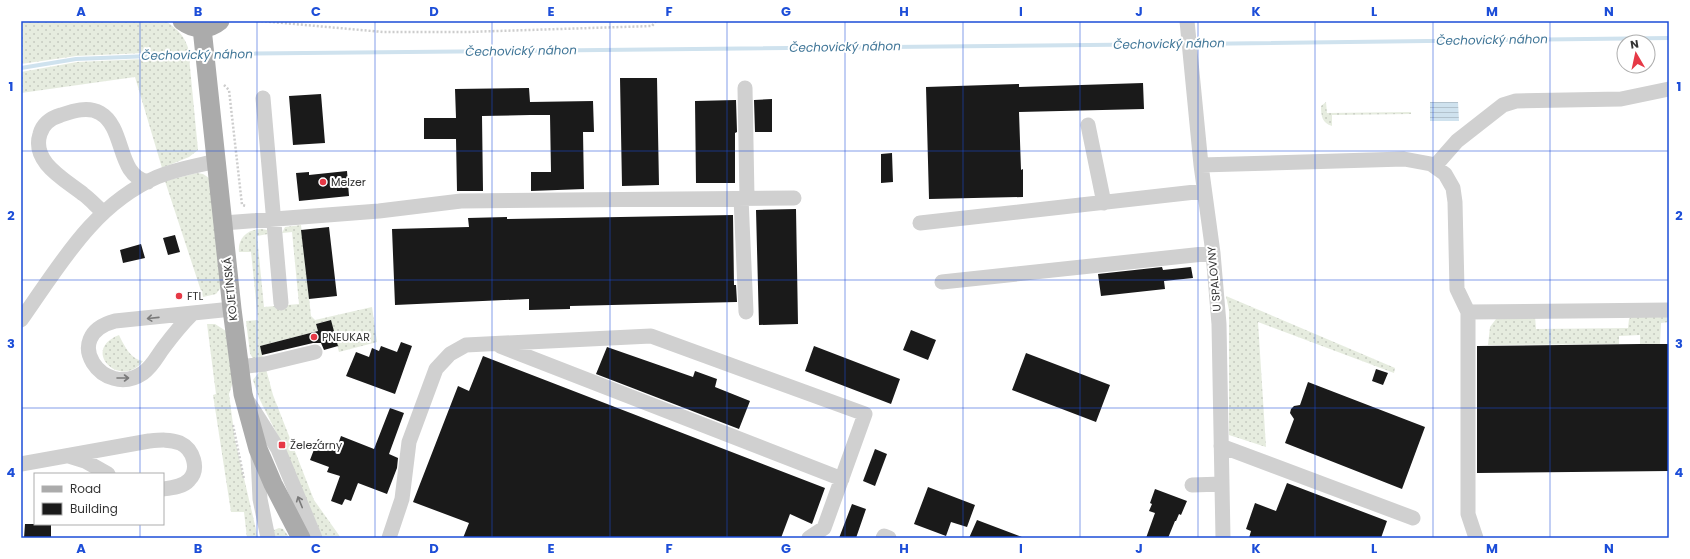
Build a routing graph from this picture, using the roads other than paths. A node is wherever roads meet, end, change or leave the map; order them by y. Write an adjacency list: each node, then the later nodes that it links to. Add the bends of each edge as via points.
1 (182, 21): 4 (main road)
2 (220, 21): 4 (main road)
3 (1188, 26): 10 (street, U SPALOVNY)
4 (202, 32): 9 (main road, KOJETÍNSKÁ, via 213,77)
5 (745, 88): 14 (street)
6 (1669, 89): 11 (street, via 1621,99 1509,103 1457,141)
7 (263, 98): 18 (street)
8 (1088, 125): 16 (street)
9 (216, 161): 12 (street, via 175,171); 19 (main road, KOJETÍNSKÁ)
10 (1201, 165): 11 (street, via 1404,159); 13 (street, U SPALOVNY)
11 (1435, 166): 27 (street, via 1445,174 1454,193 1457,289)
12 (148, 182): 17 (street); 17 (street, via 134,175 113,128 100,113 80,110 54,117 40,132 40,153 53,171 88,197)
13 (1204, 192): 16 (street); 21 (street, U SPALOVNY)
14 (744, 198): 15 (street); 18 (street, via 461,201); 26 (street)
15 (794, 198)
16 (1104, 203): 20 (street)
17 (103, 212): 29 (street, via 71,249)
18 (274, 219): 19 (street); 23 (street)
19 (223, 223): 24 (main road, KOJETÍNSKÁ)
20 (920, 224)
21 (1213, 253): 22 (street); 34 (street, U SPALOVNY, via 1219,324)
22 (942, 282)
23 (281, 303)
24 (232, 309): 28 (street); 32 (main road, KOJETÍNSKÁ)
25 (1669, 310): 27 (street)
26 (746, 312)
27 (1468, 312): 52 (street, via 1468,514)
28 (192, 314): 28 (street, one-way to 28, via 108,323 91,339 88,349 91,361 101,372 116,378 124,379 141,374 155,362 175,332)
29 (21, 320)
30 (494, 344): 39 (street); 39 (street, via 651,336 865,414); 47 (street, via 466,345 450,354 436,369 409,442 402,499)
31 (315, 352): 32 (street, via 265,364)
32 (239, 367): 33 (main road, KOJETÍNSKÁ)
33 (243, 394): 35 (main road, KOJETÍNSKÁ); 46 (street, one-way to 33, via 278,449)
34 (1221, 446): 40 (street, U SPALOVNY); 43 (street)
35 (258, 449): 44 (street, via 260,499); 45 (main road, KOJETÍNSKÁ)
36 (68, 456): 37 (street); 38 (street, via 85,461); 42 (street, via 149,441 174,441 190,451 194,462 192,474 184,484)
37 (21, 464)
38 (106, 473)
39 (842, 480): 48 (street, via 824,528)
40 (1222, 484): 41 (street); 51 (street, U SPALOVNY)
41 (1192, 485)
42 (164, 488)
43 (1413, 518)
44 (268, 538)
45 (301, 538)
46 (315, 538)
47 (389, 538)
48 (809, 538)
49 (883, 538): 50 (street)
50 (889, 538)
51 (1223, 538)
52 (1476, 538)

